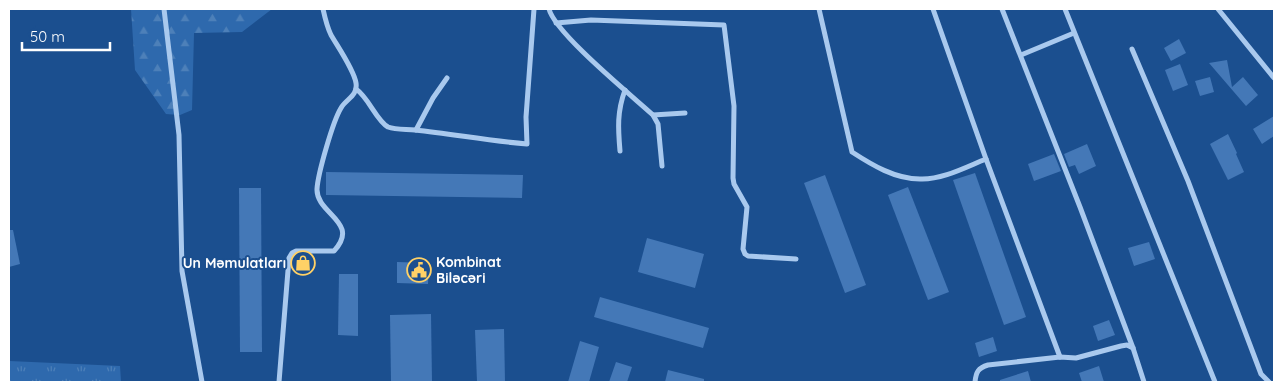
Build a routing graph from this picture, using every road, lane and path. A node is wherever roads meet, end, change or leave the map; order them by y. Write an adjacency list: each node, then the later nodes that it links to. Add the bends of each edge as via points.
1 (164, 9): 28 (street, via 179,135 182,271)
2 (321, 9): 3 (street); 17 (street, via 353,75)
3 (326, 9)
4 (534, 9): 21 (street, via 526,144)
5 (549, 9): 11 (street)
6 (819, 9): 23 (street, via 852,152 877,168 919,179 940,176)
7 (933, 9): 23 (street)
8 (1002, 9): 14 (street)
9 (1064, 9): 12 (street)
10 (1218, 9): 16 (street)
11 (556, 23): 18 (street); 25 (street, via 591,20 724,25 734,106 733,178 747,207 744,254)
12 (1074, 33): 14 (street); 32 (street)
13 (1132, 49): 33 (street, via 1188,181 1261,374)
14 (1021, 55): 26 (street)
15 (447, 78): 21 (street)
16 (1274, 78)
17 (356, 89): 21 (street, via 387,126); 29 (street, via 338,114 317,191 319,199 339,223 343,238 334,251 296,251 289,258)
18 (625, 90): 20 (street); 22 (street, via 618,120)
19 (685, 113): 20 (street)
20 (653, 115): 24 (street, via 658,124)
21 (416, 130)
22 (620, 151)
23 (986, 159): 27 (street)
24 (662, 166)
25 (796, 259)
26 (1133, 348): 27 (street, via 1127,345 1076,358); 31 (street)
27 (1060, 357): 30 (street, via 988,365 976,373)
28 (202, 382)
29 (279, 382)
30 (975, 382)
31 (1144, 382)
32 (1215, 382)
33 (1269, 382)

